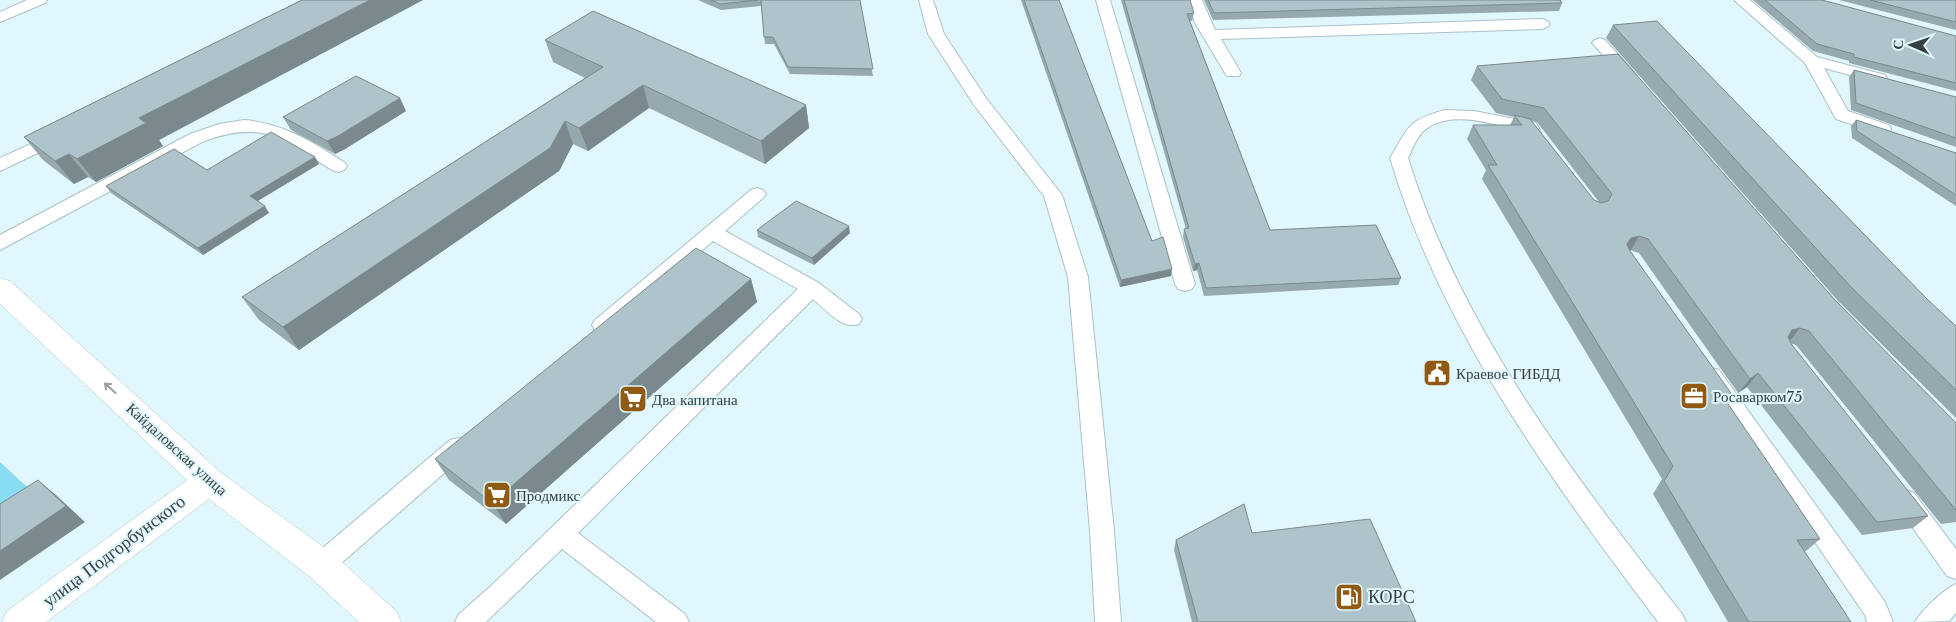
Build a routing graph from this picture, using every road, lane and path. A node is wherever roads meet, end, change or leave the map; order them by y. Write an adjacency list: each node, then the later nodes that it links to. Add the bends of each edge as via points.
1 (40, 0): 6 (lane)
2 (926, 0): 39 (lane, via 936,34 980,101 1054,195 1078,277)
3 (1103, 0): 22 (lane)
4 (1195, 0): 8 (lane, via 1203,23)
5 (1741, 0): 10 (lane)
6 (0, 17)
7 (1542, 24): 8 (lane)
8 (1212, 35): 11 (lane)
9 (1600, 43): 13 (lane)
10 (1811, 60): 12 (lane); 15 (lane, via 1842,114)
11 (1233, 73)
12 (1892, 82)
13 (1639, 88)
14 (70, 130): 17 (lane)
15 (1895, 133)
16 (1547, 150): 40 (lane, via 1530,127 1470,116 1438,116 1418,126 1399,158 1422,226 1472,330 1615,548)
17 (0, 165)
18 (338, 166): 21 (lane, via 277,130 253,125 230,126 196,138)
19 (757, 194): 20 (lane)
20 (710, 232): 24 (lane); 26 (lane)
21 (0, 243)
22 (1185, 284)
23 (0, 288): 29 (street, Кайдаловская улица, one-way to 23)
24 (812, 288): 25 (lane); 31 (lane)
25 (852, 319)
26 (583, 341)
27 (1699, 357): 41 (lane, via 1876,610)
28 (470, 437): 32 (lane)
29 (209, 481): 32 (street, Кайдаловская улица); 35 (street, улица Подгорбунского)
30 (1892, 483): 33 (lane)
31 (561, 534): 37 (lane); 38 (lane)
32 (322, 565): 36 (street, Кайдаловская улица)
33 (1956, 568)
34 (1956, 594): 42 (lane, via 1940,614)
35 (19, 622)
36 (384, 622)
37 (468, 622)
38 (676, 622)
39 (1108, 622)
40 (1673, 622)
41 (1880, 622)
42 (1928, 622)

